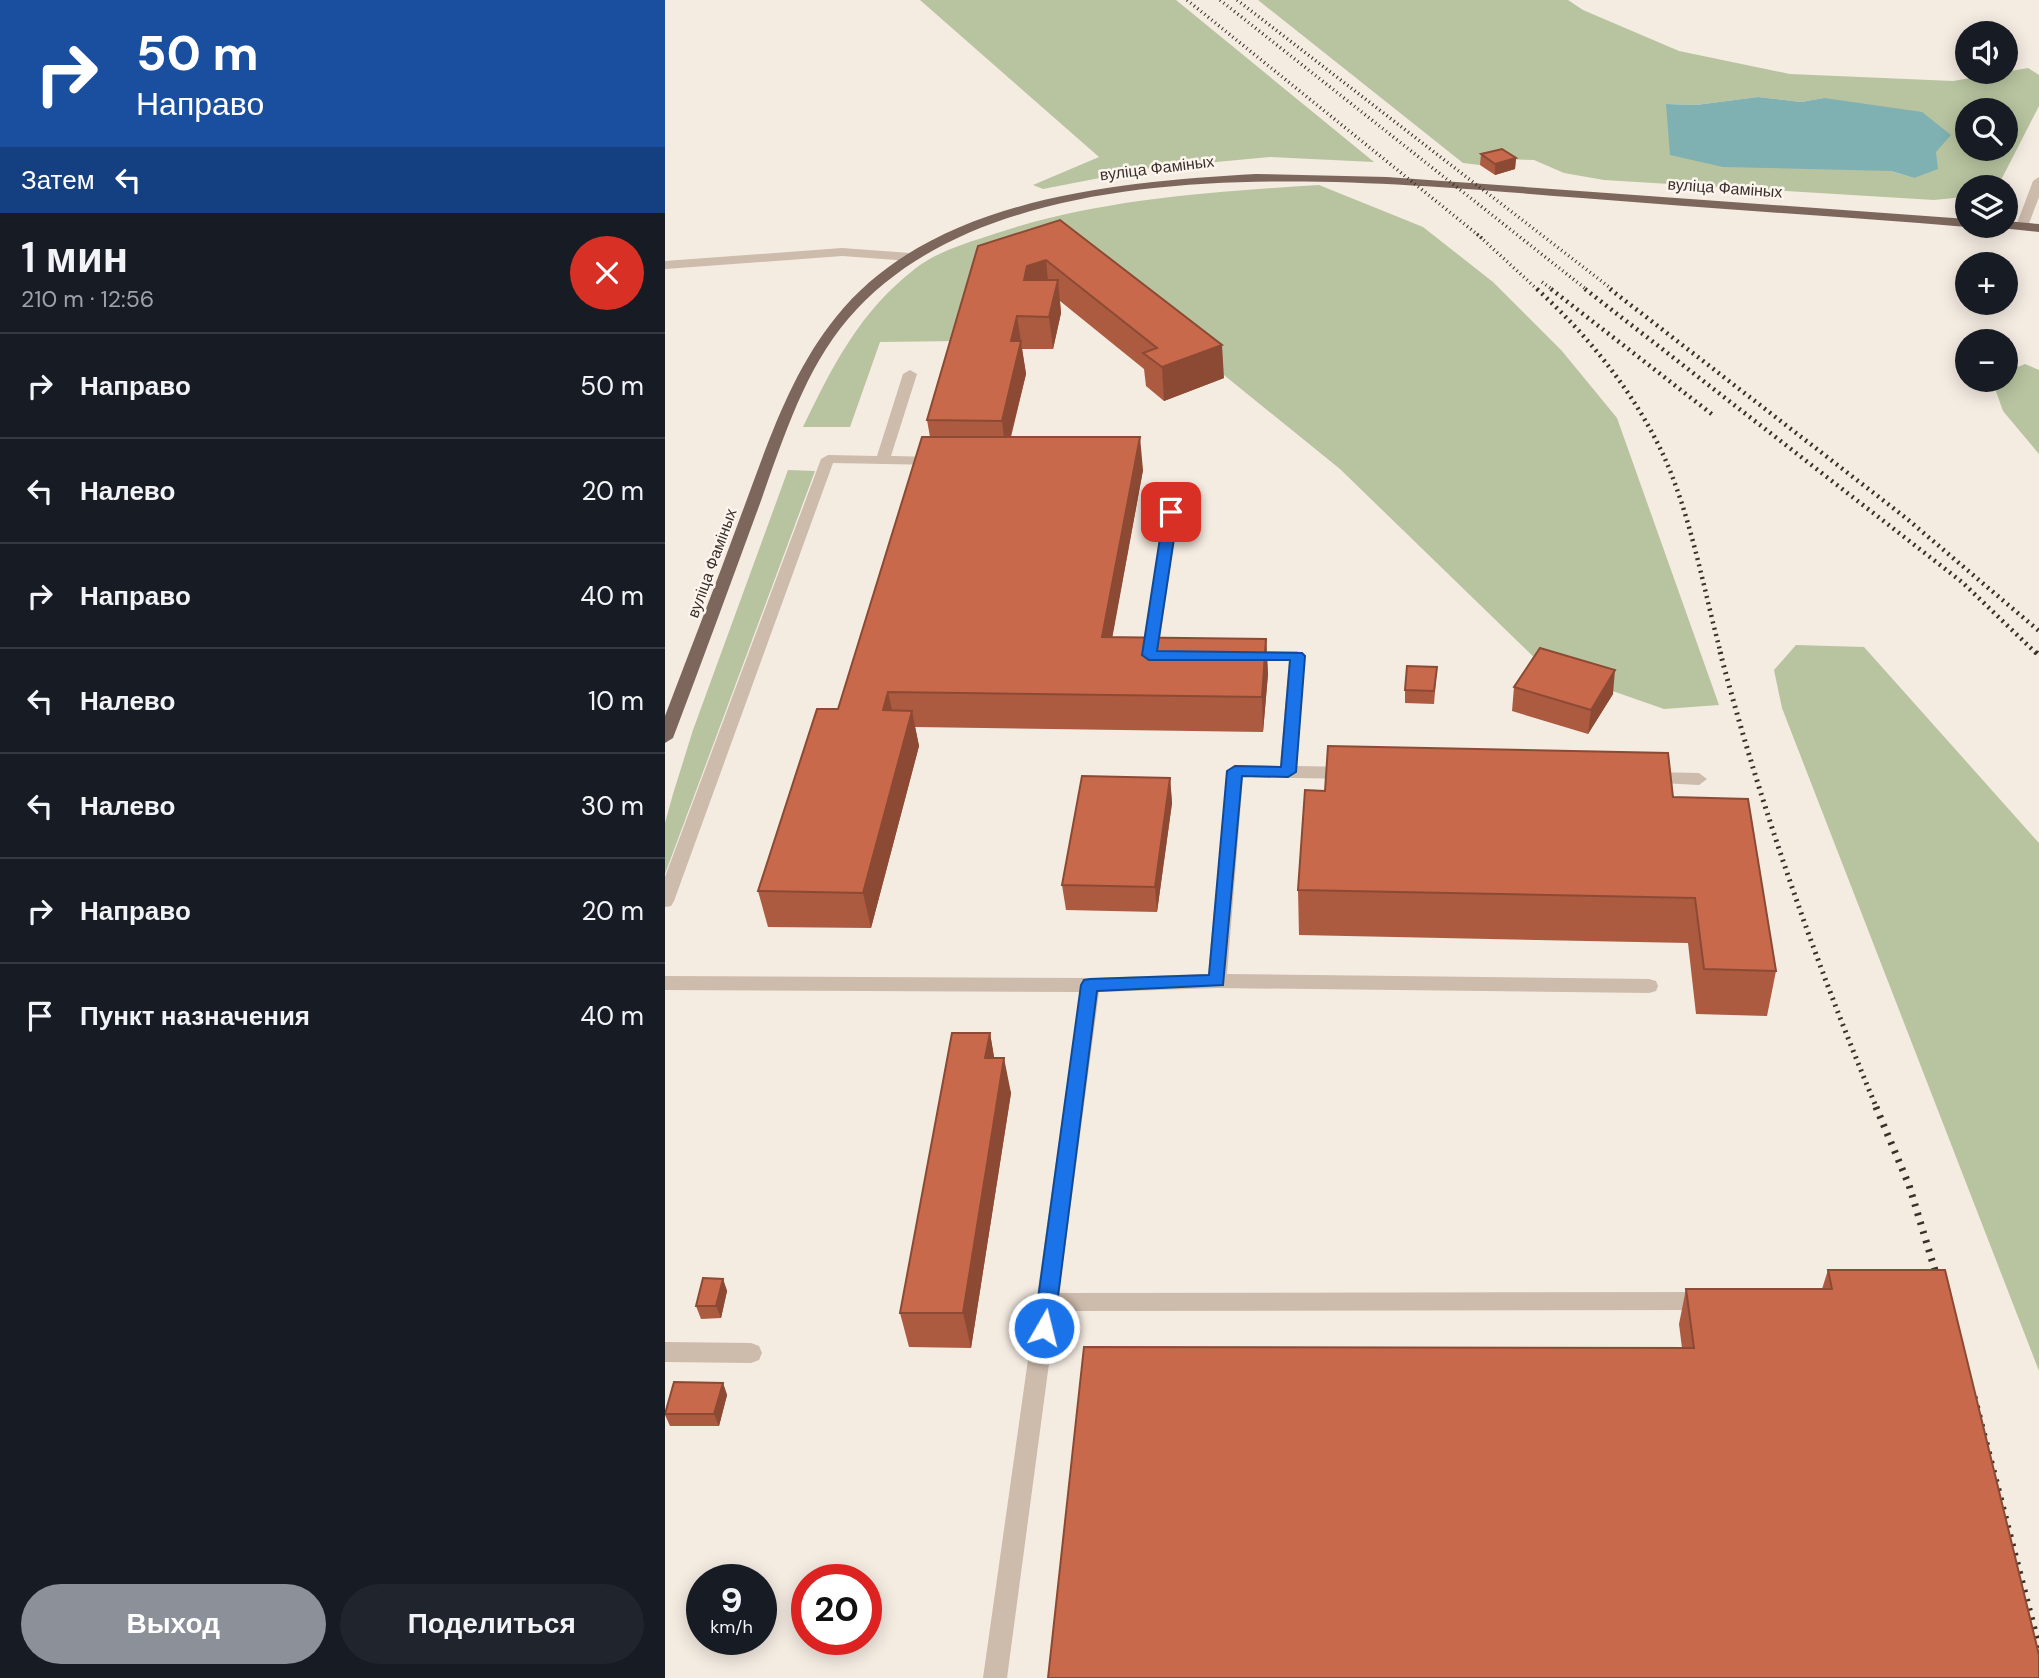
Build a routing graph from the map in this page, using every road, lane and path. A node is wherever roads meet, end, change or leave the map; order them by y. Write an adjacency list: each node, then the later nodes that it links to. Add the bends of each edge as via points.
1 (2039, 181): 4 (street)
2 (1955, 222): 6 (main road, вуліца Фаміных, via 1412,181 1261,176 1167,182 1050,203 958,232)
3 (2018, 226): 4 (main road)
4 (2022, 226): 5 (main road)
5 (2039, 228)
6 (910, 257): 7 (street, via 842,251); 14 (main road, вуліца Фаміных, via 840,319 816,355 770,458)
7 (665, 265)
8 (910, 374): 9 (street)
9 (883, 460): 10 (street); 19 (street, via 828,459)
10 (958, 461)
11 (1175, 488): 12 (street, via 1149,655)
12 (1176, 655)
13 (1230, 655): 15 (street, via 1297,656)
14 (665, 738)
15 (1288, 772): 16 (street); 20 (street, via 1235,771)
16 (1370, 773)
17 (1631, 778): 18 (street)
18 (1699, 779)
19 (665, 901)
20 (1217, 981): 22 (street); 23 (street)
21 (665, 983): 22 (street)
22 (1090, 985): 25 (street)
23 (1649, 986)
24 (1728, 1301): 25 (street)
25 (1047, 1302): 28 (street)
26 (665, 1352): 27 (street)
27 (751, 1353)
28 (995, 1678)

